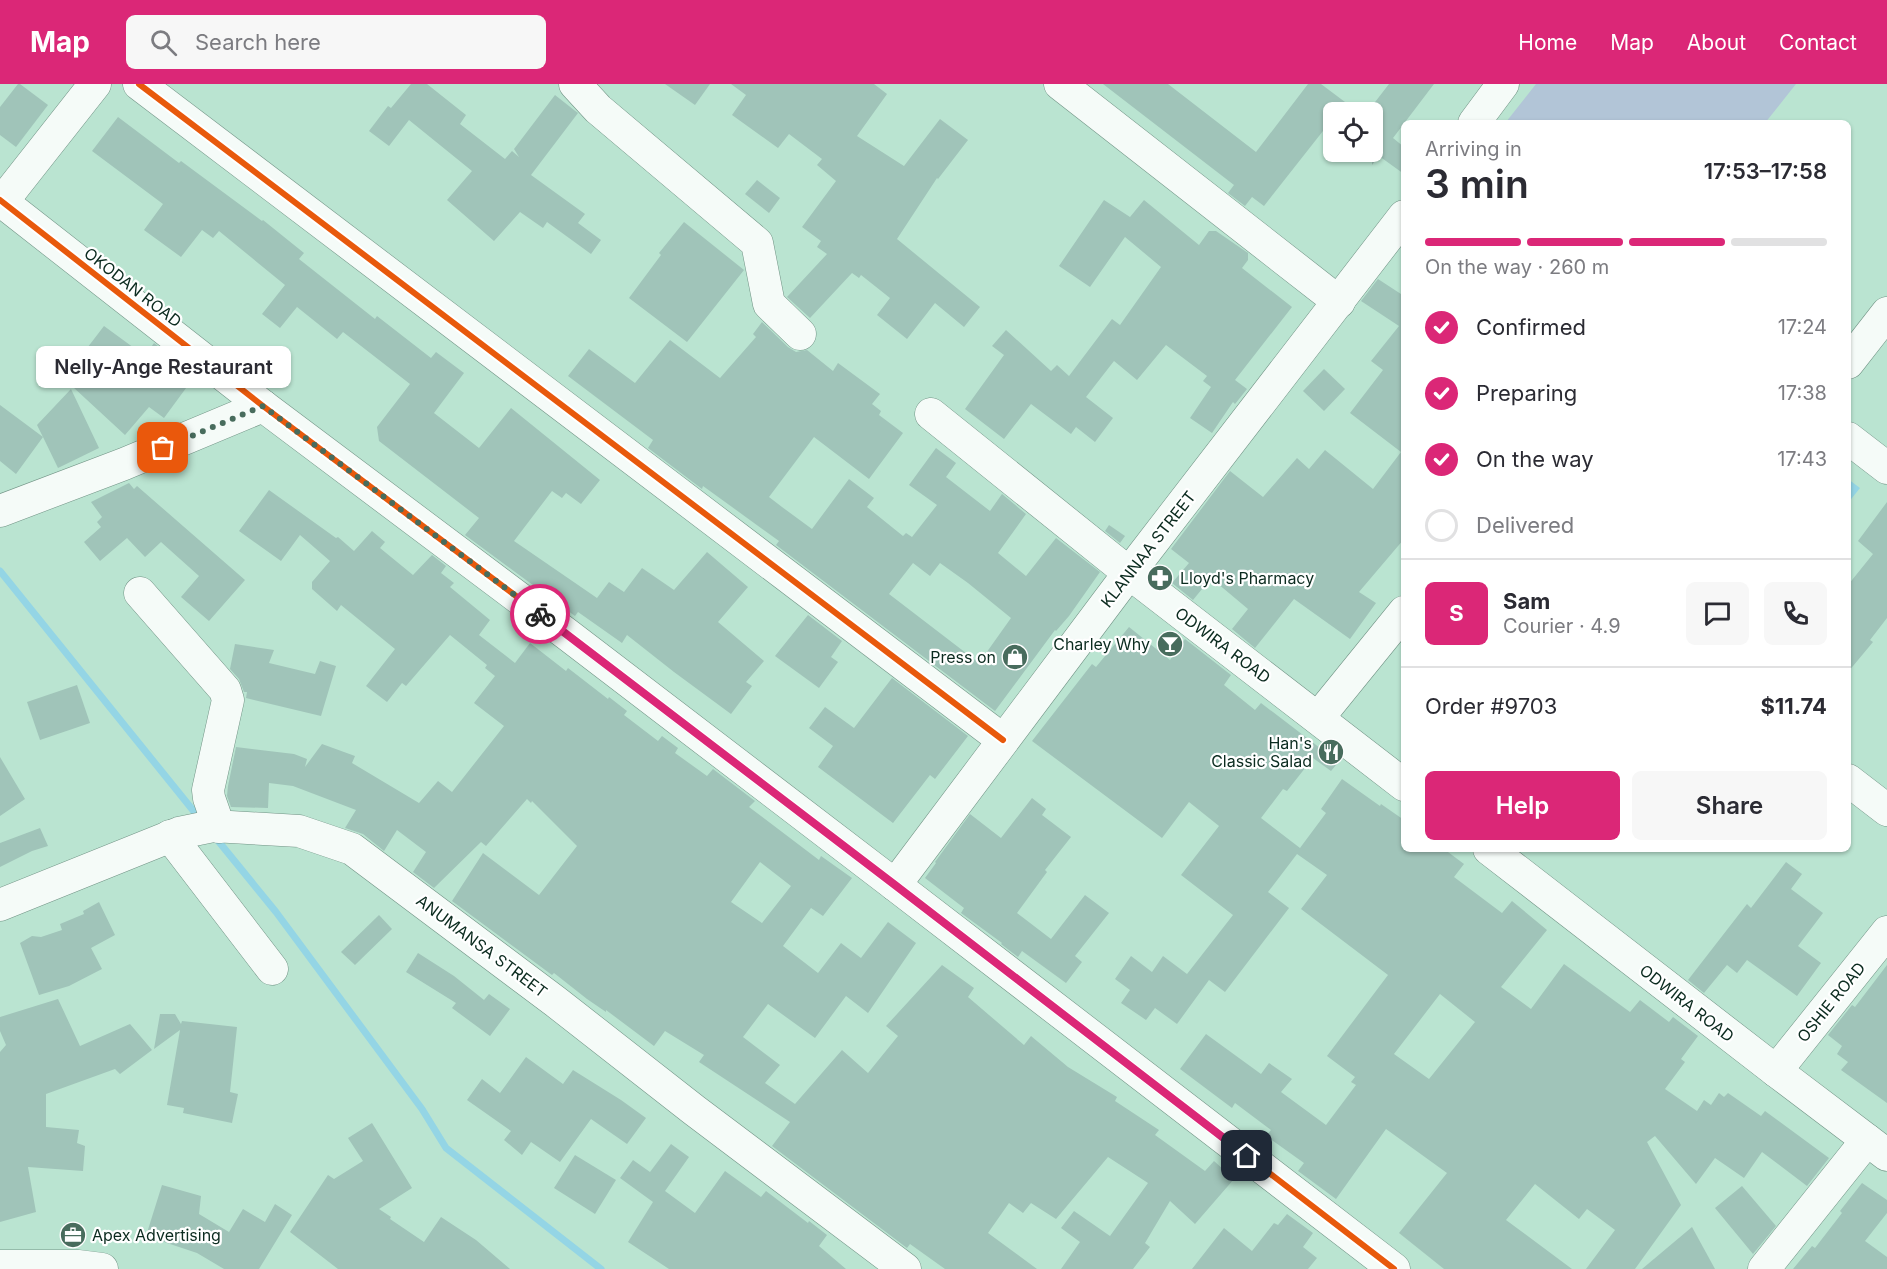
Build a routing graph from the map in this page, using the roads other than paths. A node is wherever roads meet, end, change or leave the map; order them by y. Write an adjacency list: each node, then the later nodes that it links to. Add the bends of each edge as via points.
1 (96, 84): 7 (street, OKODAN ROAD)
2 (139, 84): 22 (street)
3 (575, 84): 11 (street, via 598,109 757,243 769,304)
4 (1060, 84): 9 (street)
5 (1492, 88): 6 (street)
6 (1476, 120)
7 (1, 201): 13 (street, OKODAN ROAD)
8 (1401, 220): 9 (street, KLANNAA STREET)
9 (1339, 302): 18 (street, KLANNAA STREET)
10 (1887, 313): 12 (street)
11 (800, 334)
12 (1851, 359)
13 (263, 406): 17 (street); 29 (street, OKODAN ROAD)
14 (931, 414): 18 (street, ODWIRA ROAD)
15 (1851, 440): 16 (street)
16 (1887, 468)
17 (0, 511)
18 (1129, 573): 21 (street, ODWIRA ROAD); 22 (street, KLANNAA STREET)
19 (140, 593): 26 (street, via 225,690 228,700 208,790)
20 (1401, 616): 21 (street)
21 (1318, 718): 24 (street, ODWIRA ROAD)
22 (1004, 740): 29 (street, KLANNAA STREET)
23 (1851, 782): 25 (street)
24 (1401, 783)
25 (1887, 810)
26 (216, 826): 27 (street, ANUMANSA STREET); 37 (street, ANUMANSA STREET, via 299,831 352,849)
27 (175, 834): 30 (street, ANUMANSA STREET); 32 (street)
28 (1493, 852): 33 (street, ODWIRA ROAD)
29 (895, 885): 38 (street, OKODAN ROAD)
30 (0, 905)
31 (1887, 932): 33 (street, OSHIE ROAD)
32 (272, 969)
33 (1776, 1071): 34 (street, ODWIRA ROAD)
34 (1877, 1147): 39 (street)
35 (0, 1266): 36 (street)
36 (102, 1269)
37 (905, 1269)
38 (1394, 1269)
39 (1764, 1269)

